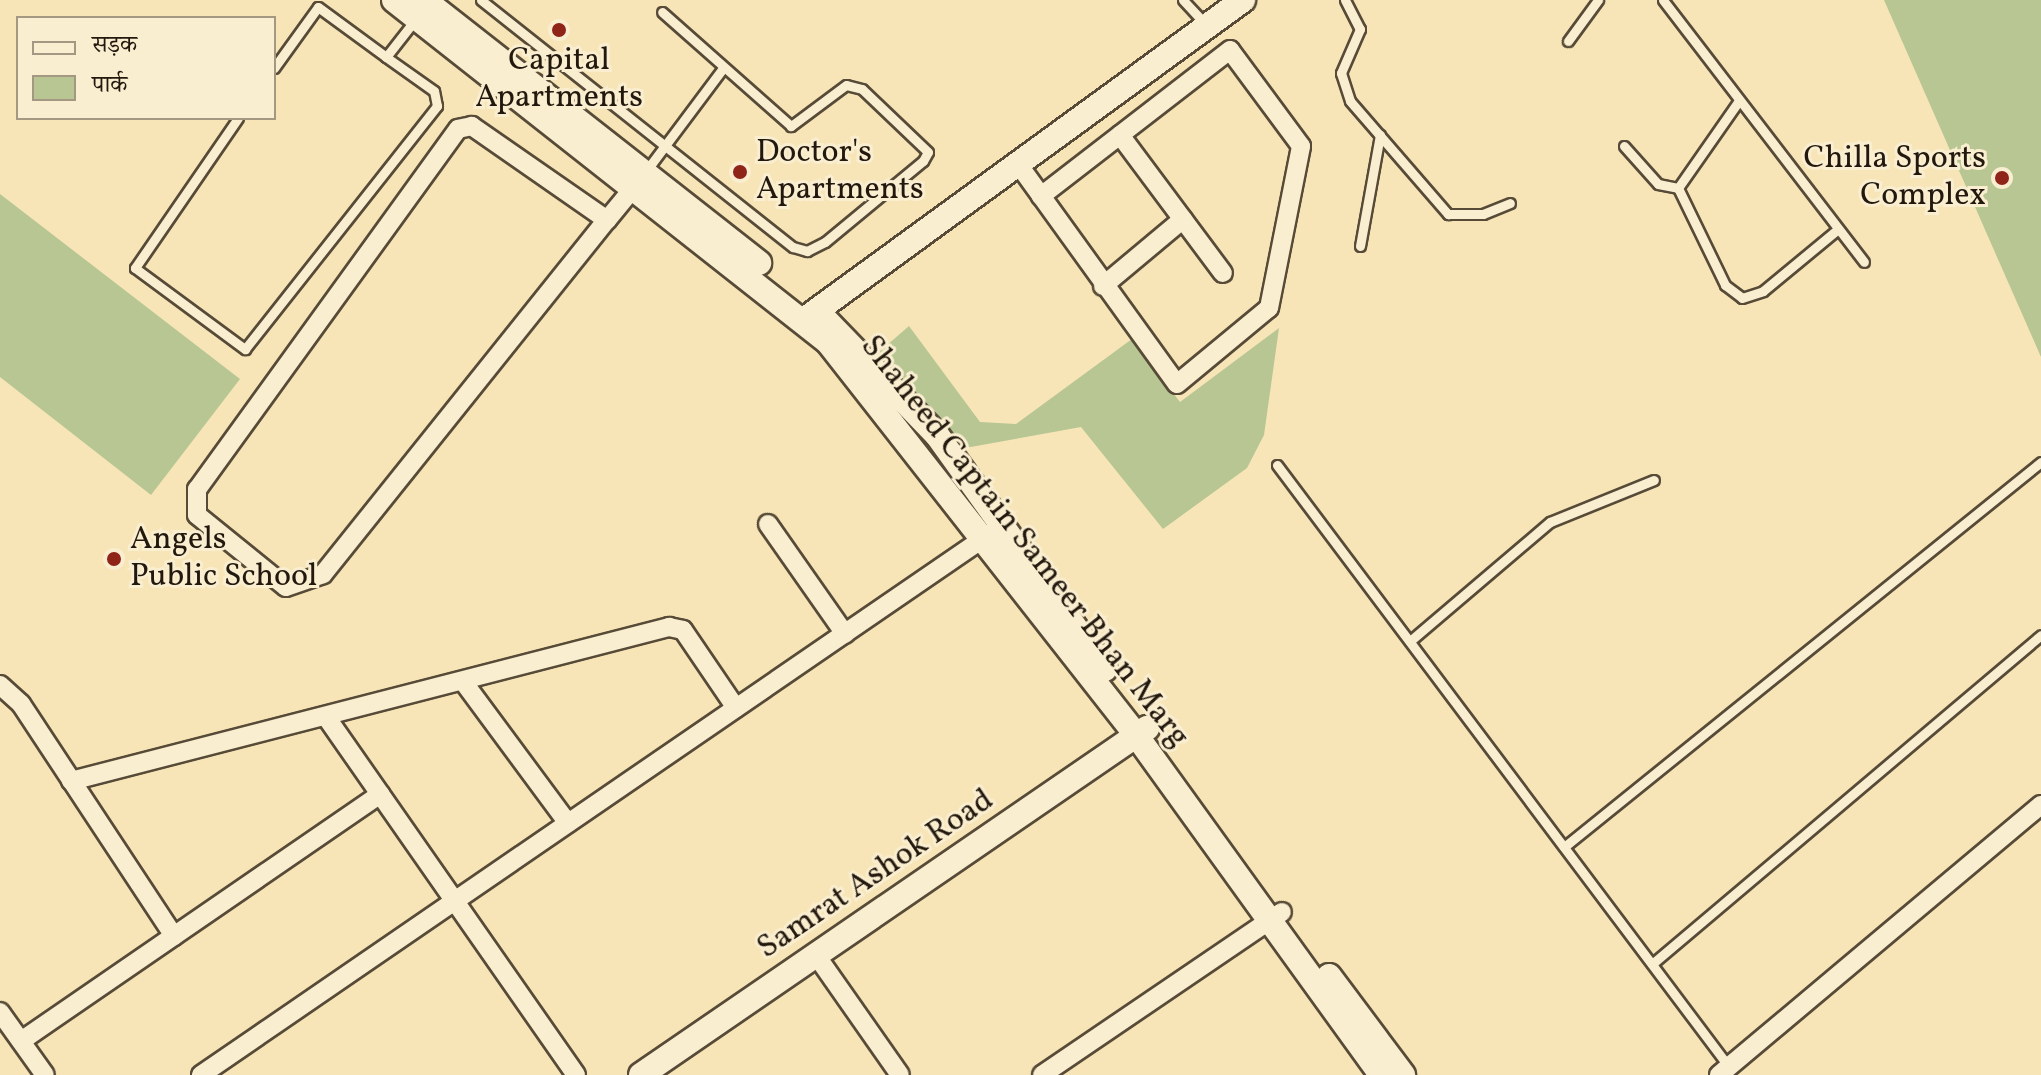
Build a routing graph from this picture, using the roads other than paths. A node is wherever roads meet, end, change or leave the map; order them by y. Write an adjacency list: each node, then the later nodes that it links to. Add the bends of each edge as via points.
1 (394, 0): 8 (street, Shaheed Captain Sameer Bhan Marg)
2 (481, 0): 19 (lane)
3 (1183, 0): 10 (lane)
4 (1243, 0): 10 (street)
5 (1345, 0): 18 (lane, via 1360,29 1341,73 1350,101)
6 (1598, 0): 11 (lane)
7 (1663, 0): 15 (lane)
8 (423, 7): 12 (lane); 22 (street, Shaheed Captain Sameer Bhan Marg)
9 (662, 12): 14 (lane)
10 (1207, 26): 21 (street)
11 (1568, 41)
12 (386, 57): 13 (lane, via 318,7); 16 (lane, via 434,91 437,106 245,349 135,268)
13 (276, 65)
14 (723, 68): 19 (lane); 19 (lane, via 791,126 846,85 862,89 928,152 912,176 807,251 793,247)
15 (1738, 102): 23 (lane); 28 (lane)
16 (237, 120)
17 (1120, 135): 24 (street); 26 (street); 32 (street, via 1230,50 1301,146 1269,308 1177,384)
18 (1380, 135): 25 (lane, via 1448,214 1483,214); 29 (lane)
19 (666, 145): 22 (lane)
20 (1624, 146): 23 (lane, via 1658,184)
21 (1021, 168): 24 (street); 33 (street)
22 (640, 180): 27 (street); 33 (street, Shaheed Captain Sameer Bhan Marg)
23 (1678, 188): 28 (lane, via 1725,285 1742,298 1763,291)
24 (1041, 196): 32 (street)
25 (1510, 203)
26 (1183, 219): 31 (street); 32 (street)
27 (607, 220): 27 (street, via 323,574 286,587 197,515 197,489 458,129 472,126)
28 (1838, 229): 30 (lane)
29 (1360, 246)
30 (1864, 262)
31 (1223, 273)
32 (1103, 286)
33 (809, 316): 38 (street, Shaheed Captain Sameer Bhan Marg, via 937,435)
34 (2041, 462): 51 (lane)
35 (1277, 465): 41 (lane)
36 (1654, 480): 41 (lane, via 1550,522)
37 (768, 524): 39 (street)
38 (994, 530): 39 (street); 46 (street, Shaheed Captain Sameer Bhan Marg)
39 (845, 634): 44 (street)
40 (2041, 635): 56 (lane)
41 (1410, 641): 51 (lane)
42 (465, 684): 44 (street, via 676,627); 45 (street); 50 (street)
43 (0, 685): 47 (street)
44 (736, 708): 50 (street)
45 (327, 718): 47 (street); 48 (street)
46 (1141, 732): 53 (street, Shaheed Captain Sameer Bhan Marg); 55 (street, Samrat Ashok Road)
47 (71, 781): 54 (street)
48 (380, 794): 52 (street); 54 (street)
49 (2041, 805): 59 (street)
50 (568, 823): 52 (street)
51 (1564, 847): 56 (lane)
52 (456, 900): 61 (street); 62 (street)
53 (1275, 916): 65 (street); 66 (street, Shaheed Captain Sameer Bhan Marg); 67 (street, Shaheed Captain Sameer Bhan Marg)
54 (174, 936): 58 (street)
55 (816, 955): 63 (street, Samrat Ashok Road); 64 (street)
56 (1652, 964): 59 (lane)
57 (0, 1012): 58 (street)
58 (21, 1041): 60 (street)
59 (1724, 1071)
60 (45, 1075)
61 (201, 1075)
62 (576, 1075)
63 (641, 1075)
64 (900, 1075)
65 (1042, 1075)
66 (1381, 1075)
67 (1403, 1075)

